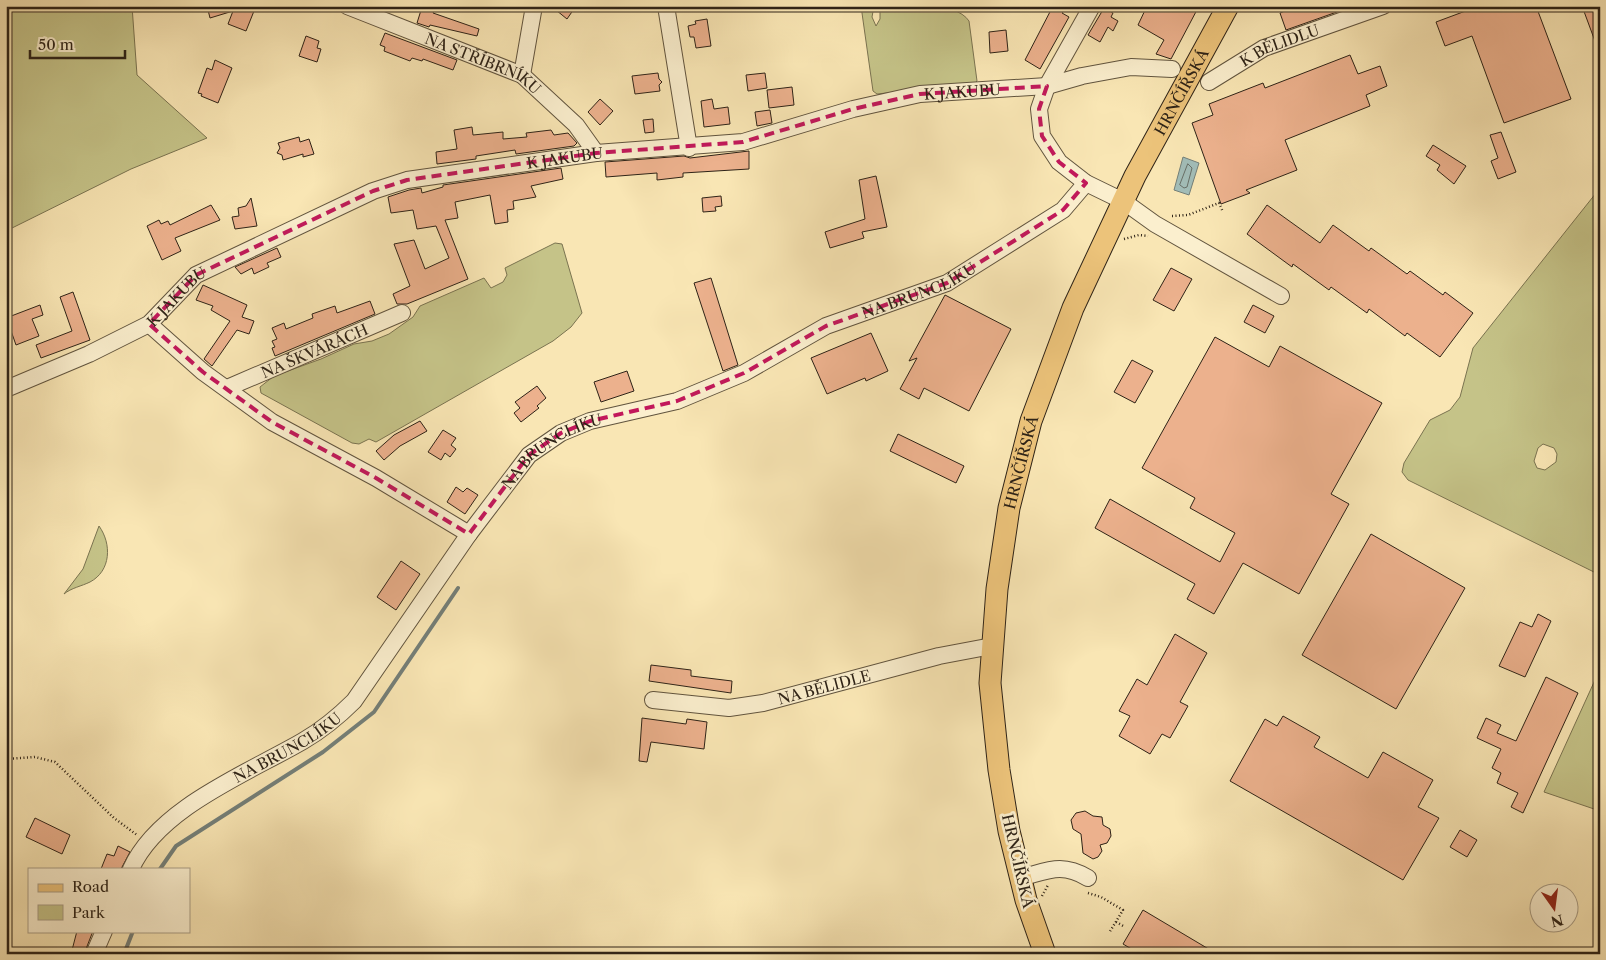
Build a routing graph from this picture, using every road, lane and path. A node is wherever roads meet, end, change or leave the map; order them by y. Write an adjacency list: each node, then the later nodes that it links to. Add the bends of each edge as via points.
1 (347, 6): 8 (street, NA STŘÍBRNÍKU)
2 (534, 6): 8 (street)
3 (666, 6): 11 (street)
4 (1092, 6): 10 (street)
5 (1228, 6): 14 (main road, HRNČÍŘSKÁ)
6 (1383, 6): 9 (street, K BĚLIDLU, via 1264,48)
7 (1172, 69): 10 (street, K JAKUBU, via 1131,67)
8 (522, 75): 12 (street, NA STŘÍBRNÍKU, via 576,125)
9 (1209, 82)
10 (1047, 86): 11 (street, K JAKUBU, via 920,94 853,109 743,142); 13 (street, via 1039,108 1042,136 1059,162)
11 (688, 148): 12 (street, K JAKUBU)
12 (596, 153): 21 (street, K JAKUBU, via 407,180 373,191 196,275)
13 (1086, 182): 14 (street); 24 (street, NA BRUNCLÍKU, via 1063,210 947,283 826,326 744,373 677,401 590,421 561,433 529,455)
14 (1123, 201): 19 (street, via 1155,224); 25 (main road, HRNČÍŘSKÁ, via 1073,308 1025,440 1008,508)
15 (1222, 212): 16 (path, via 1219,203 1188,215)
16 (1170, 216)
17 (1155, 238): 18 (path, via 1130,236)
18 (1118, 244)
19 (1281, 296)
20 (402, 314): 22 (street, NA ŠKVÁRÁCH)
21 (149, 324): 22 (street, via 167,343); 23 (street, K JAKUBU)
22 (228, 388): 24 (street, via 289,433 369,473)
23 (6, 389)
24 (469, 534): 28 (street, NA BRUNCLÍKU, via 354,701 335,720 197,801)
25 (992, 646): 26 (street, NA BĚLIDLE, via 939,656 763,703 729,708); 31 (main road, HRNČÍŘSKÁ, via 990,683 999,770)
26 (653, 700)
27 (6, 759): 28 (path, via 35,757 55,762 114,818)
28 (147, 842): 29 (street, NA BRUNCLÍKU)
29 (132, 868)
30 (1052, 870): 31 (street); 32 (street, via 1073,869); 33 (path, via 1056,878 1046,887)
31 (1020, 878): 39 (main road, HRNČÍŘSKÁ)
32 (1086, 885): 34 (path, via 1122,910)
33 (1039, 904)
34 (1116, 922): 35 (path); 37 (path)
35 (1125, 927)
36 (104, 932): 38 (street)
37 (1109, 934)
38 (94, 954)
39 (1045, 954)

